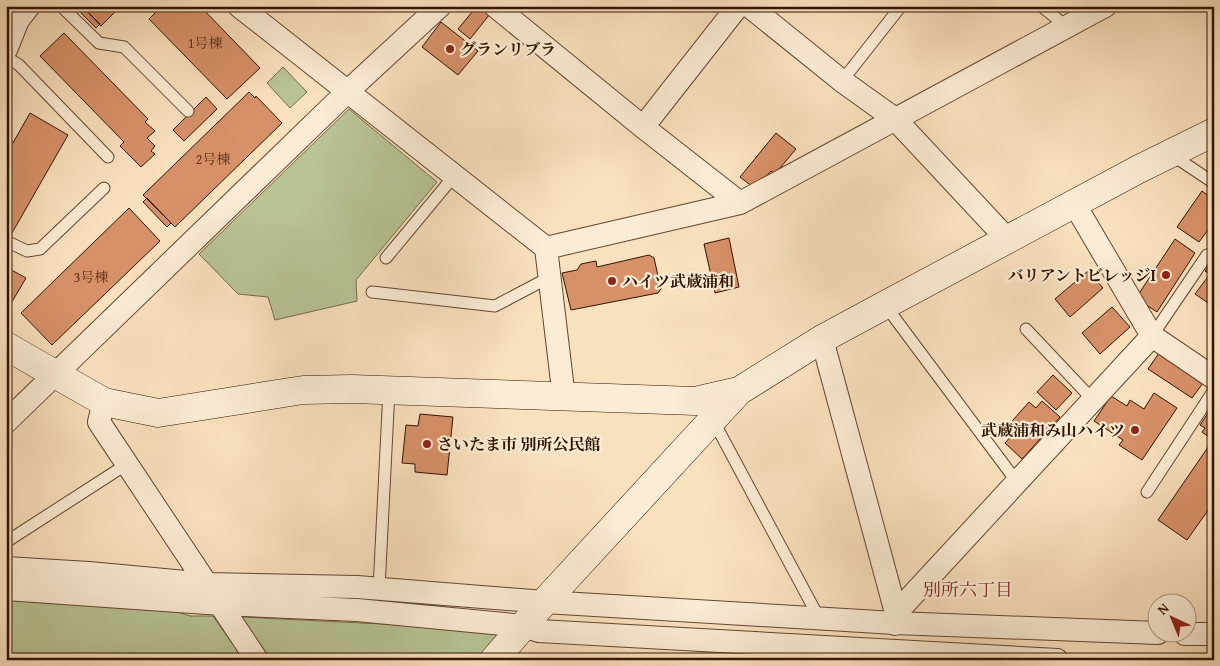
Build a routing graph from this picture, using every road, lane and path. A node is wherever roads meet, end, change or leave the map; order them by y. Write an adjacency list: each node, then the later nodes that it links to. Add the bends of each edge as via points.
1 (29, 6): 12 (street, via 18,20)
2 (61, 6): 16 (lane, via 100,43 124,47)
3 (239, 6): 15 (street)
4 (440, 6): 15 (street)
5 (495, 6): 18 (street)
6 (738, 6): 18 (street)
7 (749, 6): 14 (street)
8 (901, 6): 14 (lane)
9 (1041, 6): 11 (lane)
10 (1105, 6): 11 (street)
11 (1066, 26): 17 (street)
12 (6, 50)
13 (6, 57): 21 (lane, via 19,65)
14 (842, 81): 17 (street)
15 (347, 92): 22 (street); 39 (street)
16 (188, 112)
17 (895, 119): 25 (street); 27 (street)
18 (643, 127): 25 (street)
19 (1214, 132): 20 (street)
20 (1169, 153): 23 (lane); 26 (street)
21 (108, 157)
22 (454, 176): 29 (street); 31 (lane)
23 (1214, 183)
24 (104, 188): 28 (lane, via 40,249 27,251)
25 (740, 202): 29 (street)
26 (1075, 205): 27 (street); 36 (street)
27 (1008, 240): 34 (street)
28 (6, 241)
29 (546, 248): 32 (street)
30 (1207, 255): 36 (lane)
31 (386, 258)
32 (550, 277): 33 (lane, via 495,306); 44 (street)
33 (372, 292)
34 (885, 305): 37 (street); 50 (lane)
35 (1026, 329): 45 (lane)
36 (1152, 336): 40 (street); 45 (street)
37 (822, 340): 43 (street); 60 (street)
38 (6, 346): 39 (street)
39 (56, 375): 46 (street); 48 (street)
40 (1214, 378)
41 (389, 390): 44 (street); 46 (street, via 303,390 158,413); 56 (lane)
42 (1214, 390): 51 (lane)
43 (740, 392): 44 (street, via 695,402); 47 (street)
44 (564, 398)
45 (1093, 400): 50 (street)
46 (104, 402): 49 (street, via 99,422)
47 (713, 420): 57 (street); 59 (lane)
48 (6, 422)
49 (127, 464): 52 (lane); 54 (street)
50 (1017, 482): 60 (street)
51 (1148, 492)
52 (6, 542)
53 (6, 568): 54 (street)
54 (207, 584): 56 (street); 58 (street)
55 (6, 588): 58 (street)
56 (379, 589): 57 (street)
57 (545, 602): 59 (street); 61 (street)
58 (221, 604): 61 (street, via 357,610); 66 (street)
59 (819, 618): 60 (street)
60 (895, 618): 62 (street); 65 (street)
61 (524, 626): 65 (street, via 539,631); 67 (street)
62 (1148, 632)
63 (1198, 634): 64 (street)
64 (1214, 634)
65 (890, 655): 68 (street)
66 (257, 660)
67 (494, 660)
68 (1057, 660)

